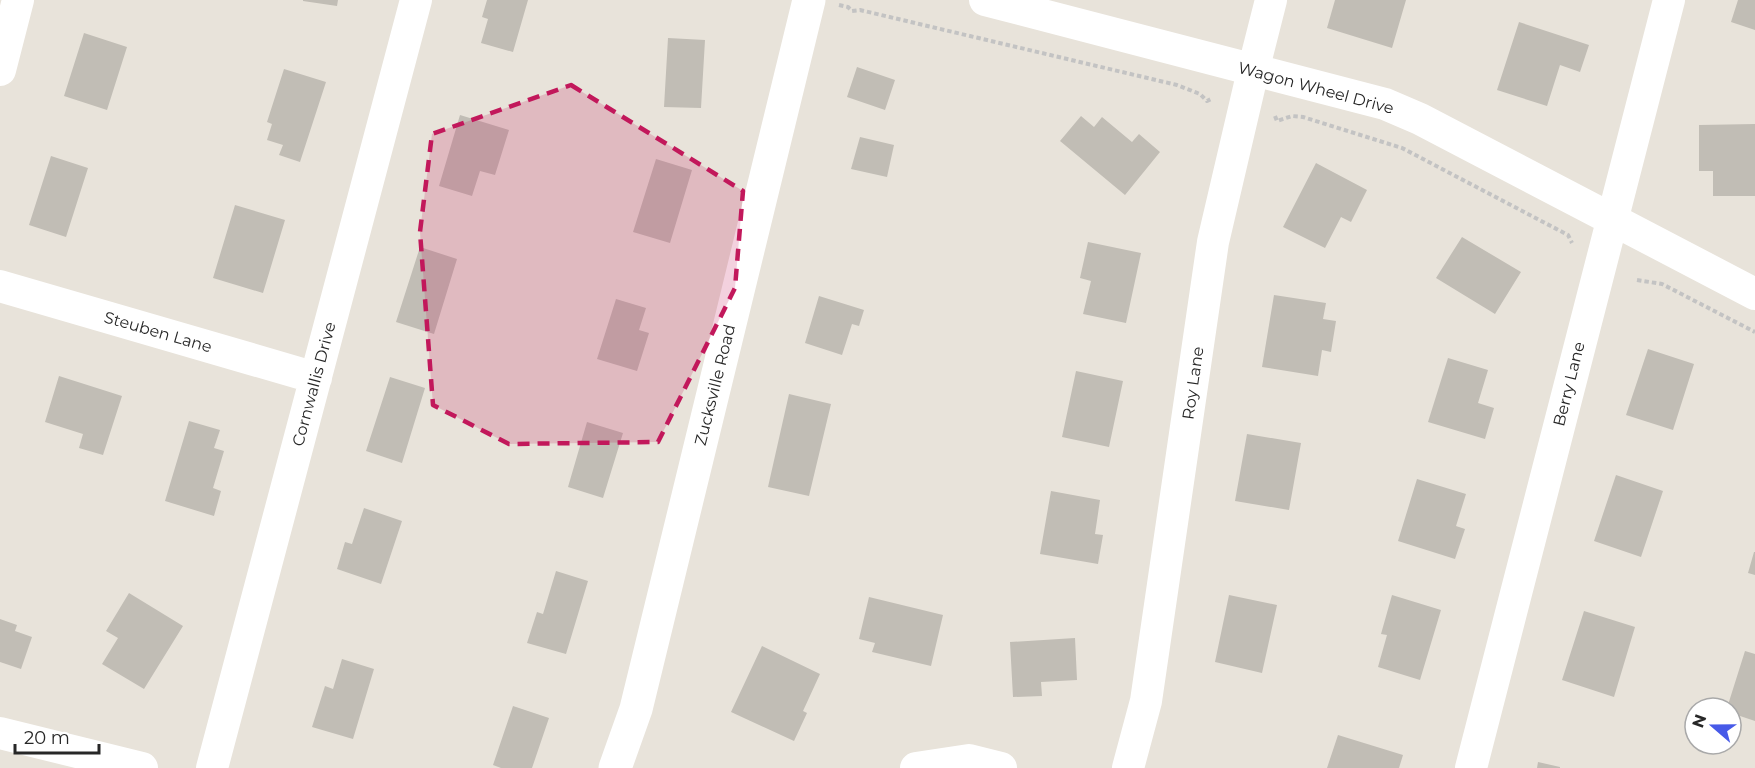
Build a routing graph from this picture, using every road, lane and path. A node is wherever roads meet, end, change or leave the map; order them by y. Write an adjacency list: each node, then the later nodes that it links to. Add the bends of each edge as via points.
1 (18, 0): 8 (street)
2 (416, 0): 18 (street, Cornwallis Drive)
3 (809, 0): 22 (street, Zucksville Road, via 636,709)
4 (985, 0): 9 (street, Wagon Wheel Drive)
5 (1271, 0): 9 (street, Roy Lane)
6 (1669, 0): 12 (street, Berry Lane)
7 (848, 7): 10 (path, via 1177,85 1207,101)
8 (0, 70)
9 (1253, 71): 12 (street, Wagon Wheel Drive, via 1401,110); 25 (street, Roy Lane, via 1213,242 1146,701)
10 (1212, 99)
11 (1275, 116): 13 (path, via 1278,121 1303,117 1402,148 1568,235)
12 (1612, 219): 16 (street, Wagon Wheel Drive); 26 (street, Berry Lane)
13 (1572, 243)
14 (1637, 280): 17 (path, via 1662,284)
15 (0, 286): 18 (street, Steuben Lane)
16 (1755, 294)
17 (1755, 332)
18 (316, 378): 21 (street, Cornwallis Drive)
19 (0, 733): 20 (street)
20 (142, 768)
21 (212, 768)
22 (615, 768)
23 (916, 768): 24 (street, via 969,760)
24 (1001, 768)
25 (1128, 768)
26 (1471, 768)

